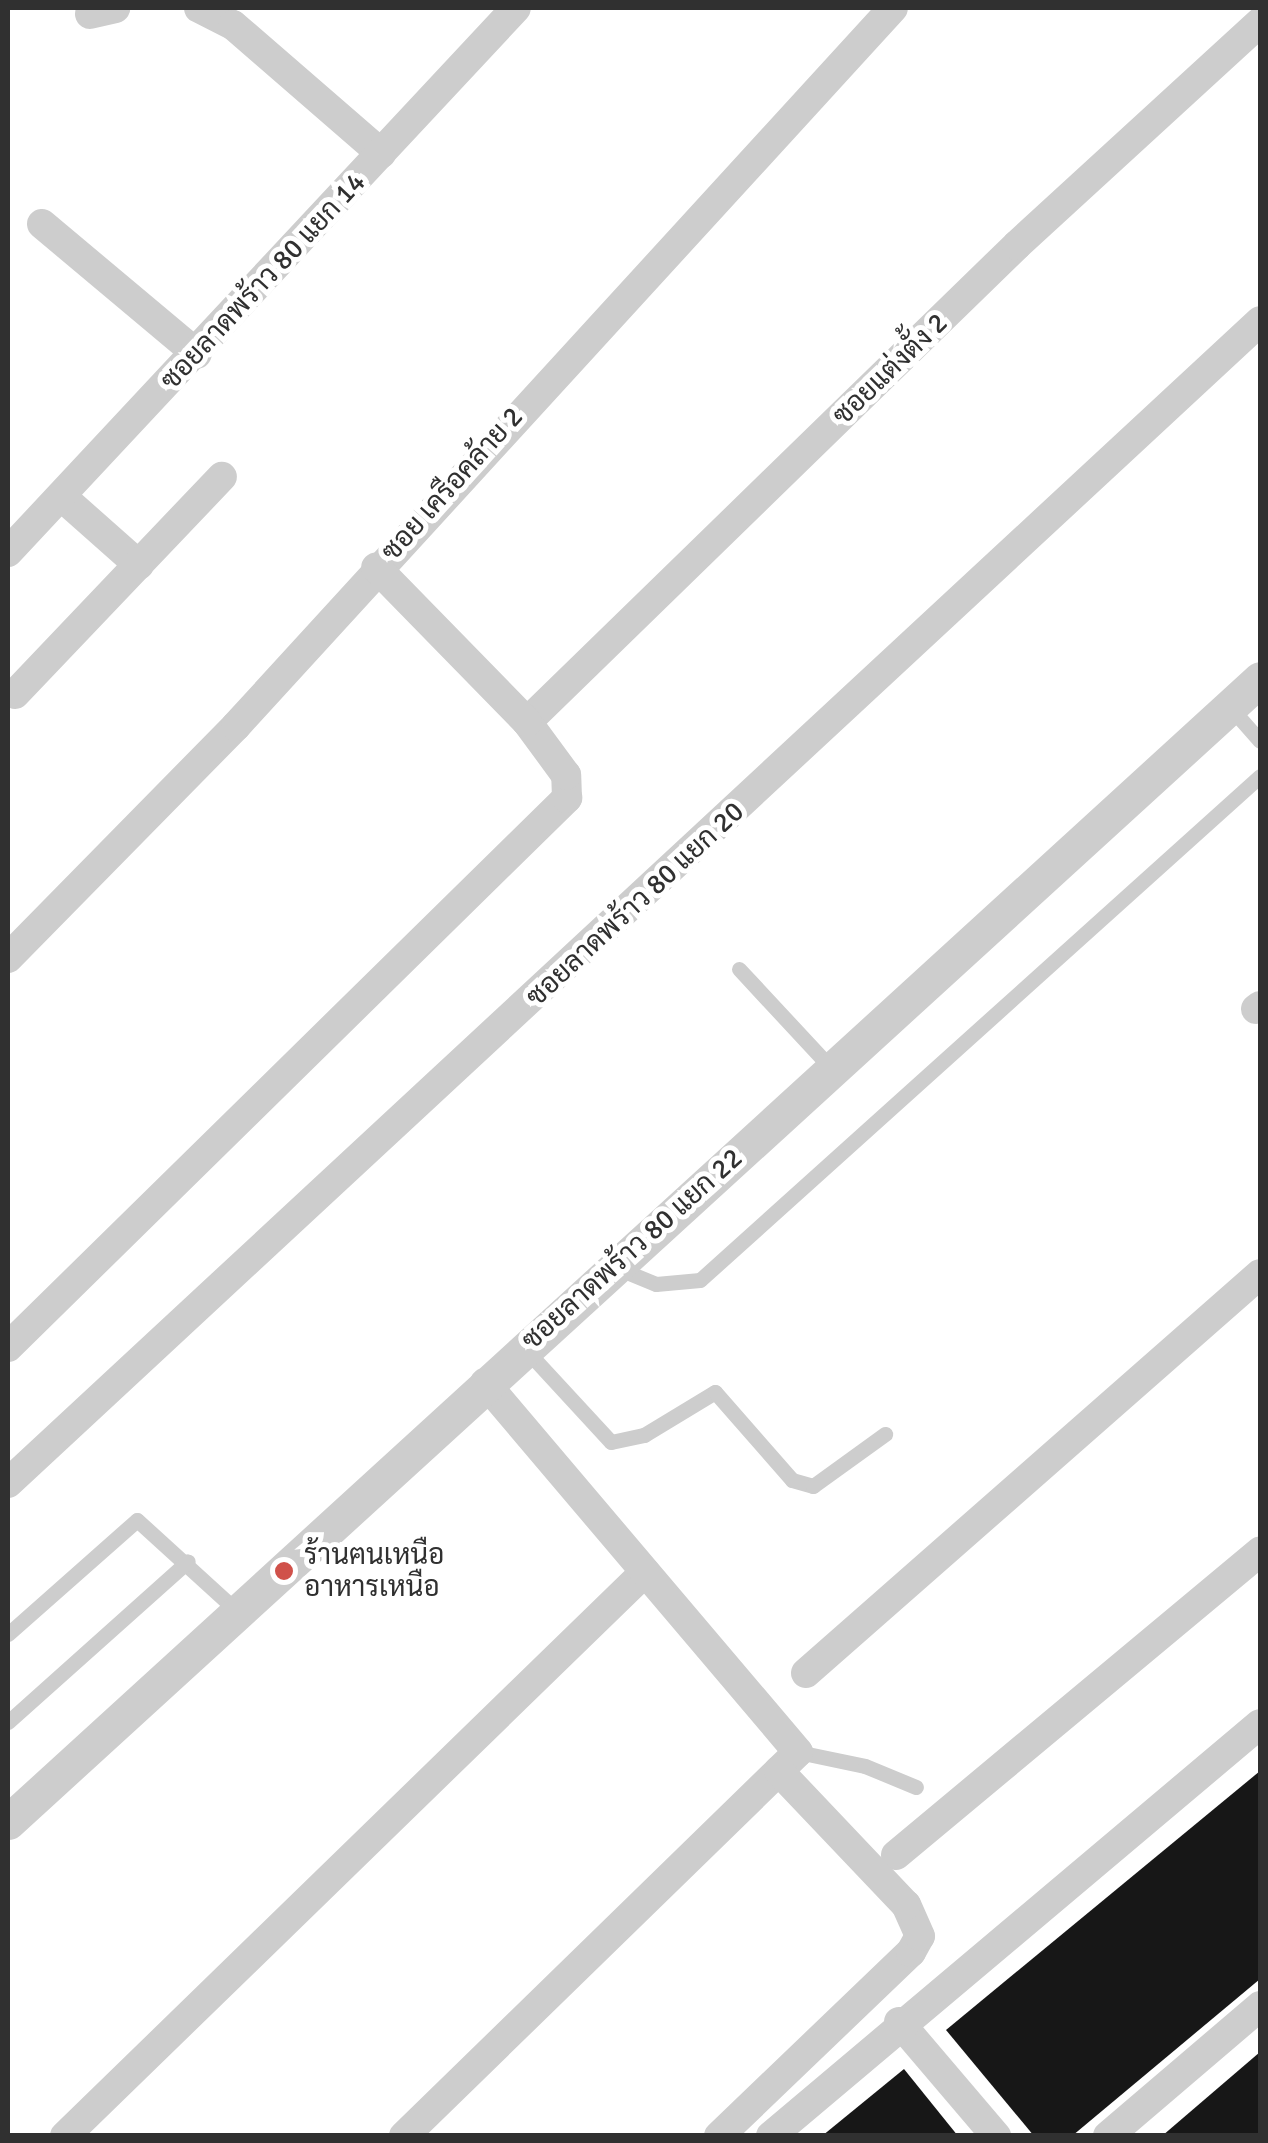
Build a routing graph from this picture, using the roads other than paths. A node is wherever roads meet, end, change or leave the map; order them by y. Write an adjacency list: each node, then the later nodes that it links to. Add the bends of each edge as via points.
1 (198, 8): 5 (street, via 232,25)
2 (516, 8): 5 (street, ซอยลาดพร้าว 80 แยก 14)
3 (893, 8): 13 (street, ซอย เครือคล้าย 2)
4 (1260, 22): 17 (street, ซอยแต่งตั้ง 2, via 1017,245)
5 (381, 153): 8 (street, ซอยลาดพร้าว 80 แยก 14)
6 (42, 224): 8 (street)
7 (1260, 321): 29 (street, ซอยลาดพร้าว 80 แยก 20)
8 (196, 354): 10 (street, ซอยลาดพร้าว 80 แยก 14)
9 (222, 478): 12 (street)
10 (62, 496): 11 (street, ซอยลาดพร้าว 80 แยก 14); 12 (street)
11 (8, 552)
12 (140, 565): 15 (street)
13 (376, 568): 17 (street); 20 (street, ซอย เครือคล้าย 2, via 236,726)
14 (1260, 680): 16 (street, ซอยลาดพร้าว 80 แยก 22)
15 (15, 694)
16 (1230, 707): 18 (lane); 22 (street, ซอยลาดพร้าว 80 แยก 22)
17 (527, 722): 25 (street, via 566,775 566,798)
18 (1260, 740)
19 (1260, 776): 23 (lane, via 700,1280 656,1284)
20 (8, 958)
21 (739, 969): 22 (lane)
22 (831, 1068): 23 (street, ซอยลาดพร้าว 80 แยก 22)
23 (614, 1266): 26 (street, ซอยลาดพร้าว 80 แยก 22)
24 (1260, 1274): 35 (street)
25 (8, 1347)
26 (524, 1347): 27 (street, ซอยลาดพร้าว 80 แยก 22); 28 (lane, via 611,1442 644,1435 715,1392 792,1480 813,1486)
27 (485, 1383): 32 (street); 33 (street, ซอยลาดพร้าว 80 แยก 22)
28 (886, 1434)
29 (8, 1483)
30 (1260, 1552): 41 (street)
31 (188, 1562): 33 (lane); 34 (lane, via 137,1520); 36 (lane)
32 (645, 1572): 38 (street); 44 (street)
33 (236, 1610): 40 (street, ซอยลาดพร้าว 80 แยก 22)
34 (8, 1634)
35 (806, 1673)
36 (8, 1722)
37 (1260, 1724): 43 (street)
38 (788, 1761): 39 (lane, via 865,1766); 45 (street); 46 (street, via 906,1905 920,1936)
39 (916, 1788)
40 (8, 1822)
41 (896, 1855)
42 (1260, 2006): 49 (street)
43 (899, 2022): 47 (street); 48 (street)
44 (65, 2136)
45 (404, 2136)
46 (719, 2136)
47 (771, 2136)
48 (996, 2136)
49 (1108, 2136)

